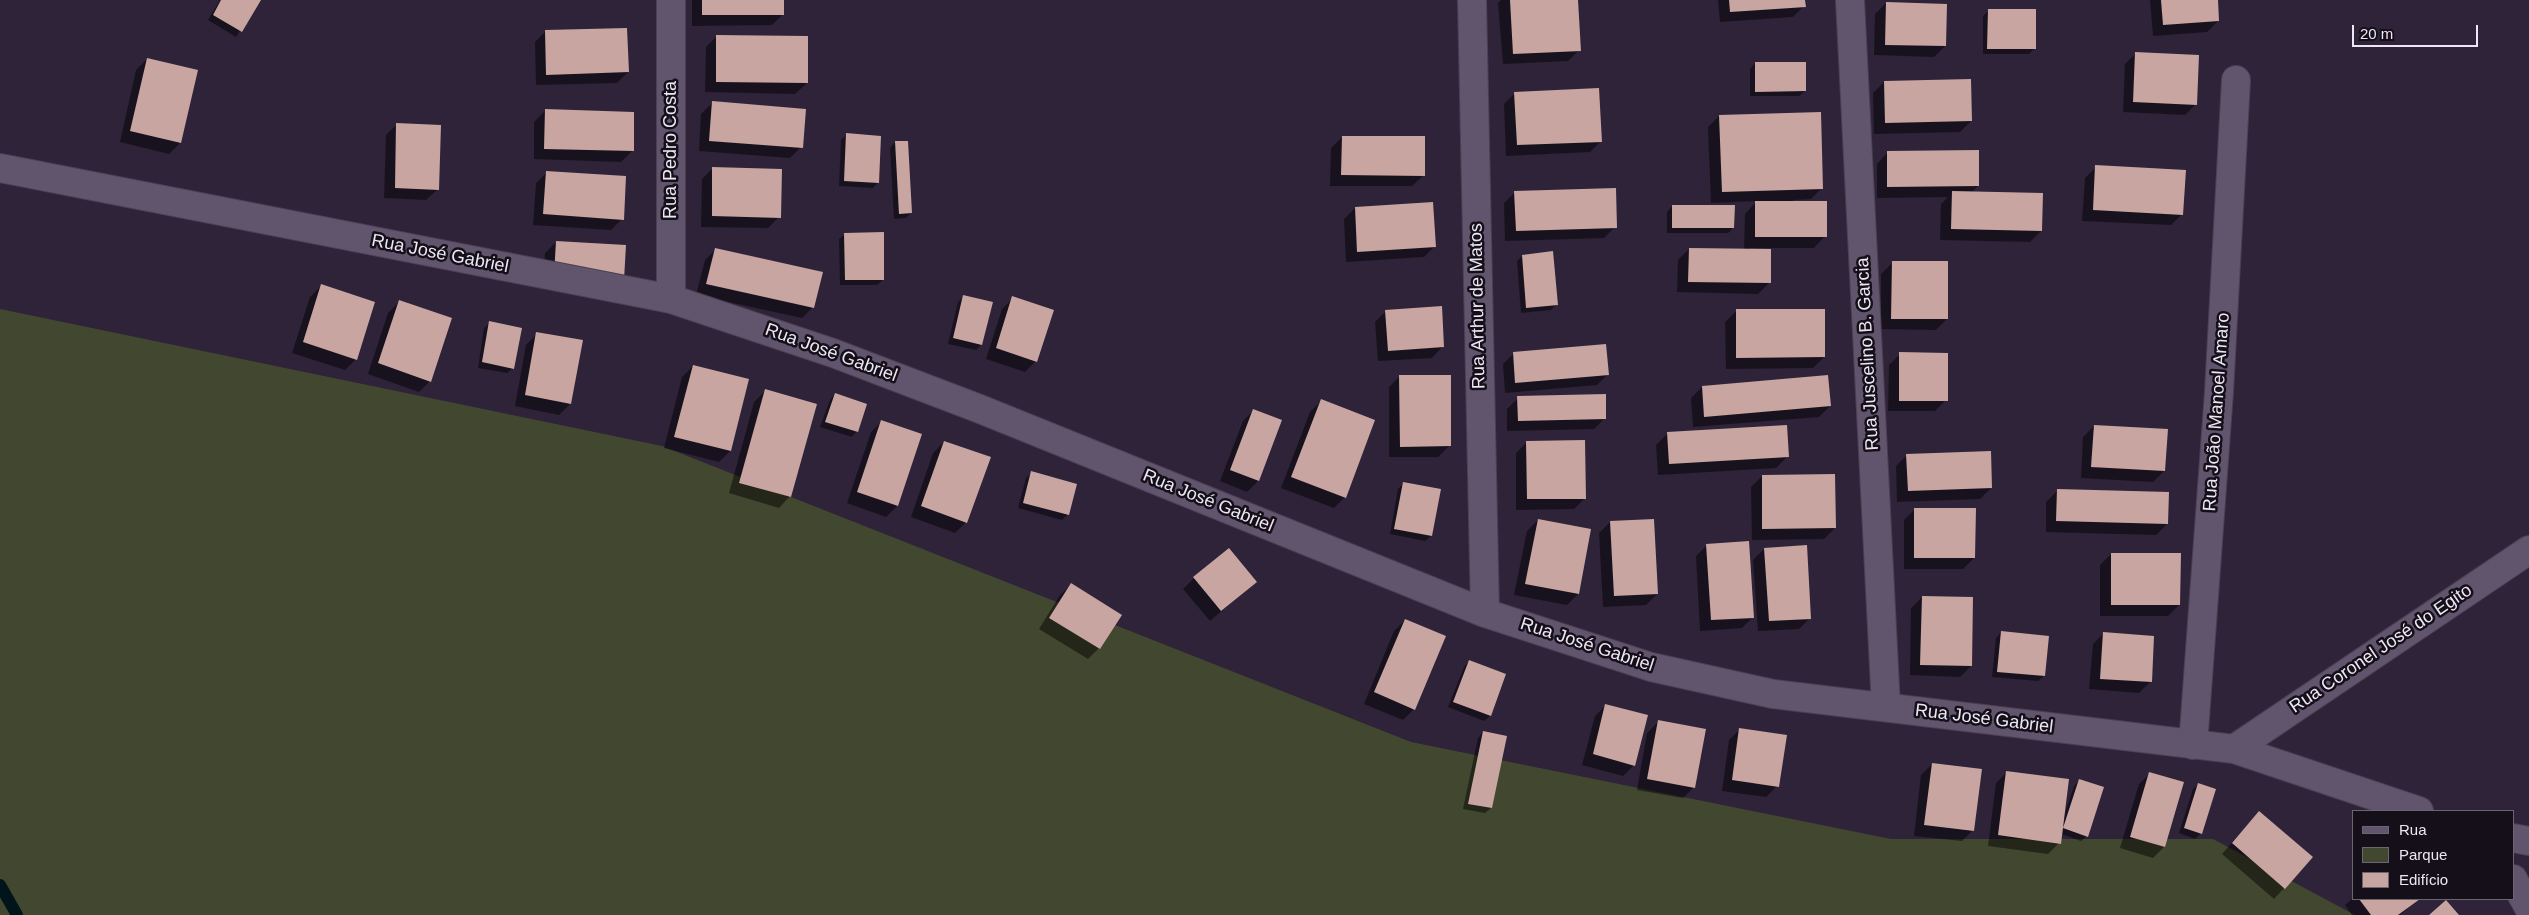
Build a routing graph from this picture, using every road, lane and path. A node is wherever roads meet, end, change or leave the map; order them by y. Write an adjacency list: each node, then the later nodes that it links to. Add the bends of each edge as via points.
1 (671, 0): 6 (street, Rua Pedro Costa)
2 (1472, 0): 8 (street, Rua Arthur de Matos)
3 (1850, 0): 9 (street, Rua Juscelino B. Garcia)
4 (2236, 80): 10 (street, Rua João Manoel Amaro, via 2219,402)
5 (0, 168): 6 (street, Rua José Gabriel)
6 (671, 299): 8 (street, Rua José Gabriel, via 833,353 980,409)
7 (2529, 550): 11 (street, Rua Coronel José do Egito)
8 (1485, 613): 9 (street, Rua José Gabriel, via 1651,667 1773,694)
9 (1886, 707): 10 (street, Rua José Gabriel)
10 (2193, 744): 11 (street, Rua José Gabriel)
11 (2234, 749): 12 (street, Rua José Gabriel)
12 (2416, 810)
13 (2514, 838): 14 (street)
14 (2529, 841)
15 (2514, 881): 16 (street)
16 (2529, 908)

